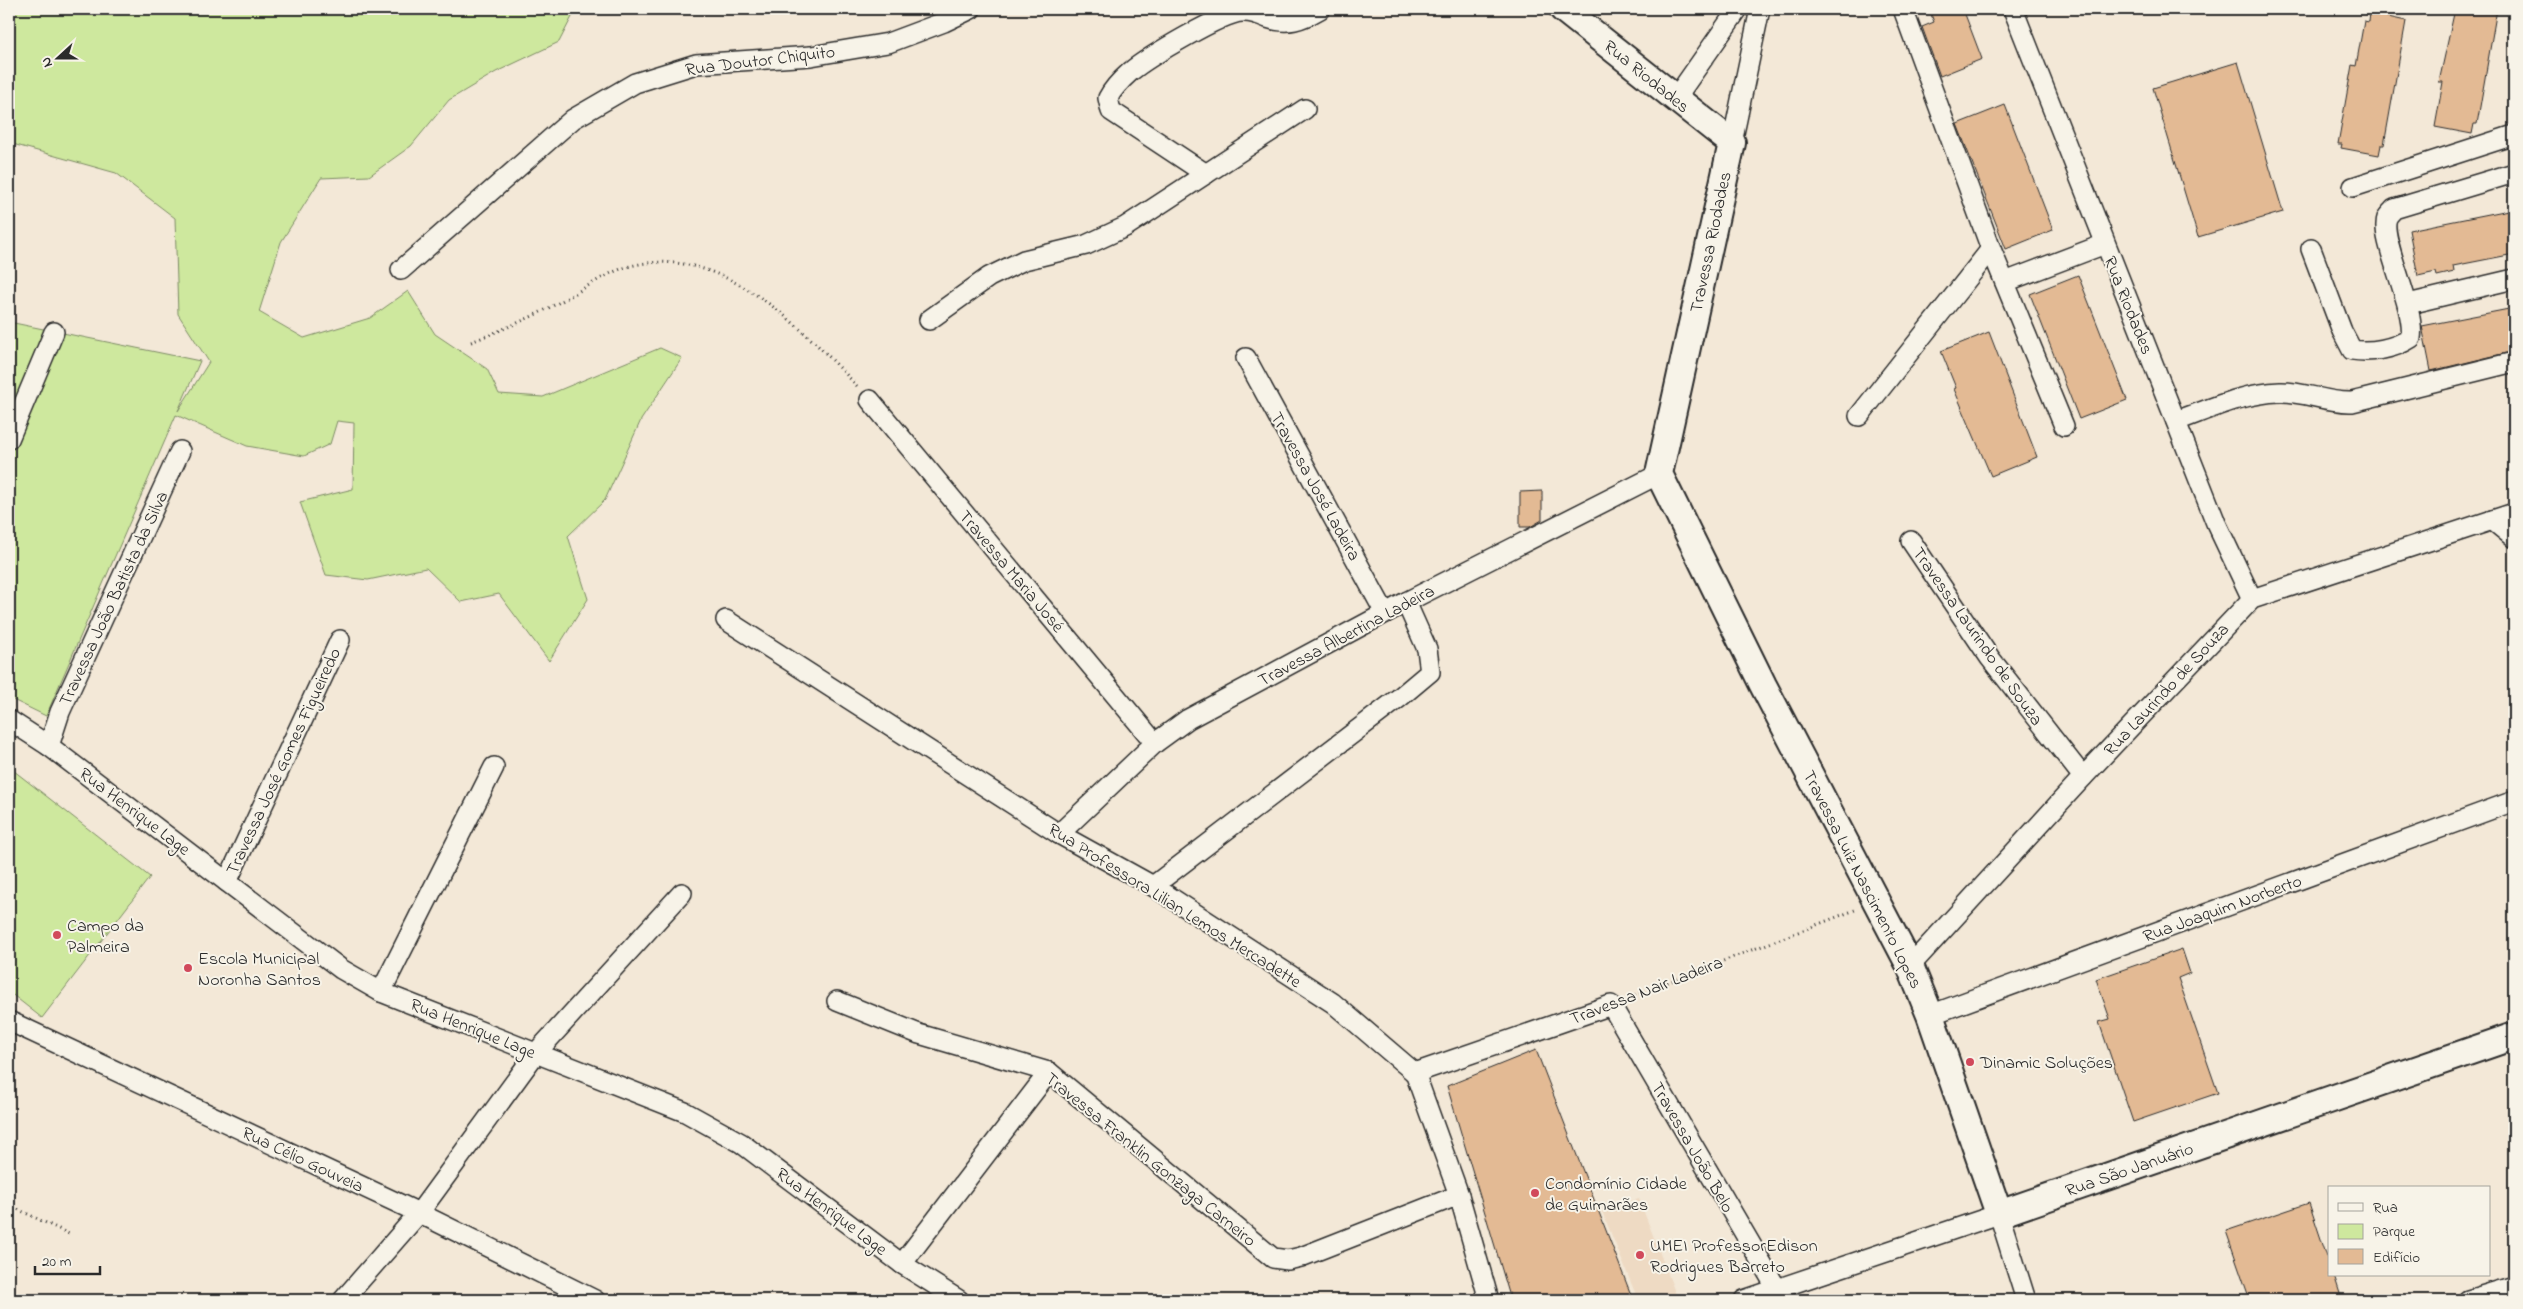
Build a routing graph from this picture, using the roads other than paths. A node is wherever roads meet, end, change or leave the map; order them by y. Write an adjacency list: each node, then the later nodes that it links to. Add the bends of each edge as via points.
1 (971, 9): 18 (street, Rua Doutor Chiquito, via 888,43 811,56 696,64 635,83 573,120)
2 (1320, 9): 13 (street, via 1290,22 1244,12 1230,15 1174,43 1131,72 1114,88 1108,98 1111,111)
3 (1563, 9): 8 (street, Rua Riodades)
4 (1738, 9): 8 (street)
5 (1760, 9): 11 (street, Travessa Riodades)
6 (1904, 9): 16 (street)
7 (2013, 9): 15 (street, Rua Riodades)
8 (1676, 99): 11 (street, Rua Riodades)
9 (1305, 109): 13 (street)
10 (2514, 135): 14 (street)
11 (1732, 143): 32 (street, Travessa Riodades)
12 (2514, 173): 21 (street, via 2394,209 2386,219 2387,232)
13 (1206, 174): 22 (street, via 1126,228 1086,245 1024,260 989,277)
14 (2353, 187)
15 (2105, 244): 20 (street); 28 (street, Rua Riodades)
16 (1991, 249): 20 (street); 27 (street)
17 (2311, 249): 21 (street, via 2352,350 2368,352 2411,338)
18 (400, 270)
19 (2514, 279): 21 (street)
20 (2005, 282): 29 (street)
21 (2408, 304)
22 (929, 320)
23 (54, 332): 30 (street)
24 (1246, 358): 39 (street, Travessa José Ladeira)
25 (2514, 362): 28 (street, via 2352,402 2280,392 2243,397)
26 (870, 400): 43 (street, Travessa Maria José)
27 (1859, 416)
28 (2176, 421): 37 (street, Rua Riodades, via 2216,523)
29 (2064, 426)
30 (9, 439)
31 (180, 451): 44 (street, Travessa João Batista da Silva, via 60,712)
32 (1659, 474): 38 (street, Travessa Albertina Ladeira); 52 (street, Travessa Luiz Nascimento Lopes, via 1763,685)
33 (2514, 514): 34 (street, Rua Laurindo de Souza)
34 (2492, 520): 35 (street); 37 (street, Rua Laurindo de Souza)
35 (2514, 538)
36 (1911, 541): 46 (street, Travessa Laurindo de Souza, via 1990,658)
37 (2252, 599): 46 (street, Rua Laurindo de Souza)
38 (1406, 602): 39 (street, Travessa Albertina Ladeira); 50 (street, via 1427,649 1430,672)
39 (1385, 613): 43 (street, Travessa Albertina Ladeira, via 1188,719)
40 (726, 620): 48 (street, Rua Professora Lilian Lemos Mercadette)
41 (340, 640): 49 (street, Travessa José Gomes Figueiredo)
42 (9, 720): 44 (street, Rua Henrique Lage)
43 (1155, 743): 48 (street, Travessa Albertina Ladeira)
44 (49, 746): 49 (street, Rua Henrique Lage)
45 (494, 767): 53 (street)
46 (2083, 778): 52 (street, Rua Laurindo de Souza)
47 (2514, 801): 56 (street, Rua Joaquim Norberto)
48 (1060, 834): 50 (street, Rua Professora Lilian Lemos Mercadette)
49 (227, 882): 53 (street, Rua Henrique Lage, via 341,969)
50 (1153, 886): 61 (street, Rua Professora Lilian Lemos Mercadette, via 1333,1003)
51 (682, 893): 59 (street)
52 (1910, 966): 56 (street, Travessa Luiz Nascimento Lopes)
53 (381, 992): 59 (street, Rua Henrique Lage)
54 (838, 1001): 60 (street, Travessa Franklin Gonzaga Carneiro, via 919,1034)
55 (1611, 1005): 61 (street, Travessa Nair Ladeira); 67 (street, Travessa João Belo)
56 (1930, 1015): 64 (street, Travessa Luiz Nascimento Lopes)
57 (9, 1021): 63 (street, Rua Célio Gouveia)
58 (2514, 1036): 64 (street, Rua São Januário)
59 (536, 1053): 63 (street); 65 (street, Rua Henrique Lage, via 685,1112 742,1143)
60 (1049, 1072): 62 (street, Travessa Franklin Gonzaga Carneiro, via 1273,1258 1288,1260 1301,1257); 65 (street)
61 (1414, 1073): 62 (street, Rua Professora Lilian Lemos Mercadette)
62 (1459, 1195): 71 (street, Rua Professora Lilian Lemos Mercadette)
63 (419, 1213): 68 (street); 69 (street, Rua Célio Gouveia)
64 (1999, 1214): 67 (street, Rua São Januário); 73 (street, Travessa Luiz Nascimento Lopes)
65 (902, 1264): 70 (street, Rua Henrique Lage)
66 (2514, 1286): 74 (street)
67 (1777, 1289): 72 (street, Rua São Januário)
68 (343, 1300)
69 (595, 1300)
70 (959, 1300)
71 (1489, 1300)
72 (1744, 1300)
73 (2026, 1300)
74 (2468, 1300)

